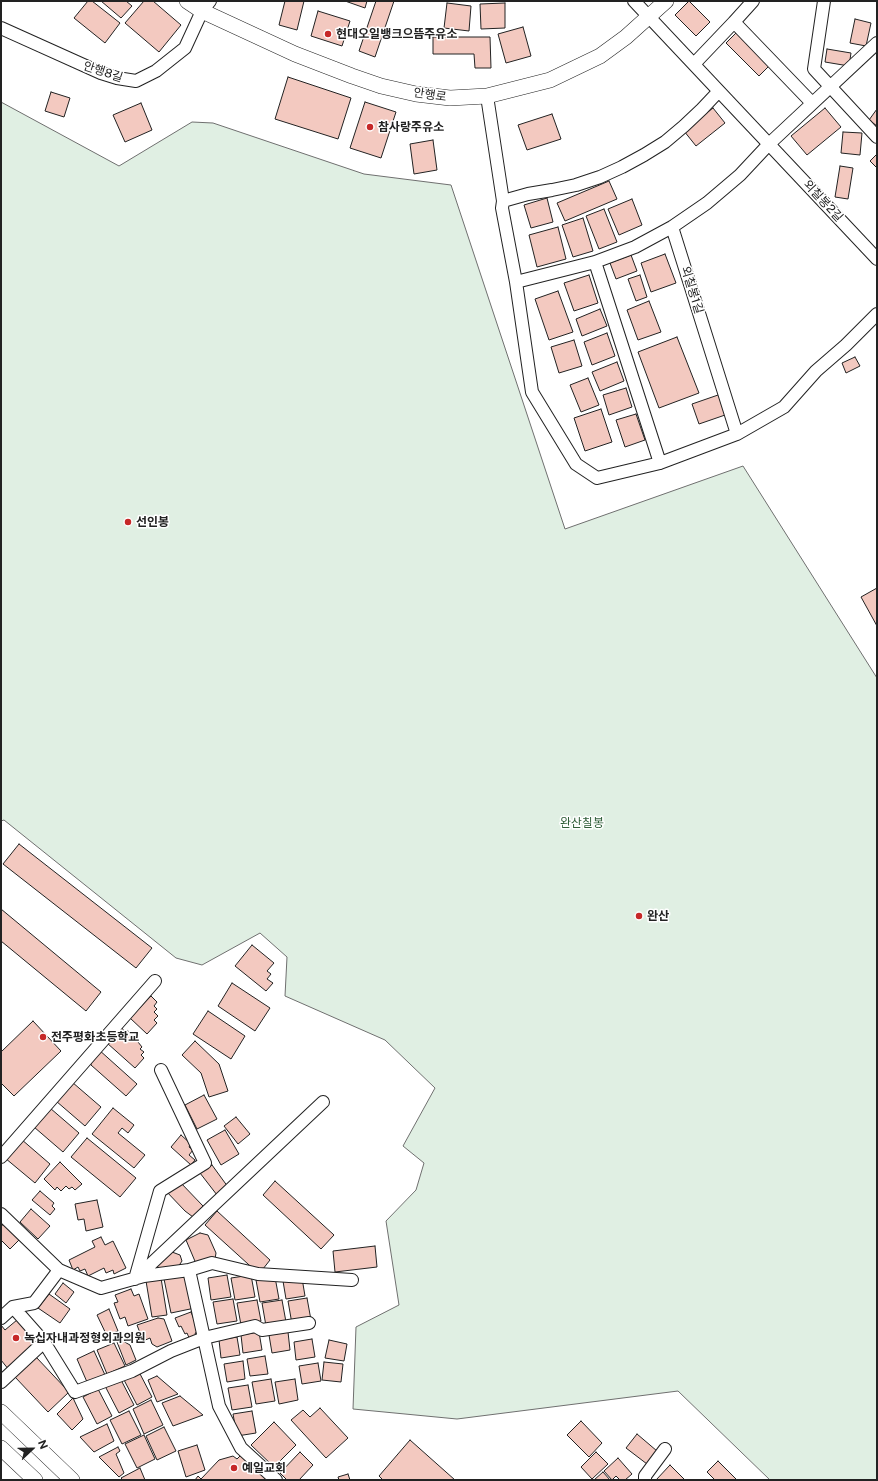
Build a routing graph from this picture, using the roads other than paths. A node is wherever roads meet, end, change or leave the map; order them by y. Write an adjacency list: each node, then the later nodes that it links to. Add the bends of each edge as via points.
1 (187, 1): 6 (street, 안행로)
2 (634, 1): 7 (street, 외칠봉2길)
3 (666, 1): 7 (street, 안행로)
4 (754, 1): 8 (street)
5 (824, 1): 12 (street, via 814,69)
6 (206, 6): 9 (street, 안행8길, via 185,48 156,72 136,81 100,73); 14 (street, 안행로, via 294,54 381,86 450,98)
7 (649, 17): 11 (street, 외칠봉2길); 14 (street, 안행로, via 605,52 550,80)
8 (734, 22): 11 (street); 15 (street)
9 (1, 28)
10 (874, 45): 12 (street)
11 (694, 64): 13 (street, 외칠봉2길)
12 (830, 87): 15 (street); 16 (street)
13 (718, 90): 17 (street, 외칠봉2길); 18 (street, via 684,126 644,155 607,174 576,185)
14 (487, 96): 18 (street)
15 (812, 103): 17 (street)
16 (877, 137)
17 (769, 144): 19 (street, via 740,175 707,203); 20 (street, 외칠봉2길)
18 (503, 201): 22 (street, via 502,208)
19 (672, 227): 21 (street, via 634,247); 24 (street, 외칠봉1길)
20 (877, 259)
21 (595, 262): 22 (street); 25 (street)
22 (516, 282): 25 (street, via 532,392 576,464 597,478)
23 (877, 314): 24 (street, via 816,371 784,407)
24 (737, 434): 25 (street)
25 (660, 463)
26 (155, 981): 29 (street)
27 (161, 1070): 33 (street, via 205,1163 160,1191)
28 (323, 1102): 33 (street)
29 (1, 1157)
30 (1, 1214): 31 (street)
31 (59, 1270): 33 (street, via 101,1288); 35 (street, via 34,1303)
32 (189, 1270): 33 (street); 34 (street, via 212,1263 258,1274); 38 (street)
33 (135, 1278)
34 (352, 1280)
35 (13, 1307): 36 (street); 39 (street)
36 (1, 1318)
37 (309, 1323): 38 (street, via 262,1330 255,1326)
38 (204, 1338): 39 (street, via 132,1371 75,1392); 46 (street, via 219,1406 241,1448)
39 (44, 1342): 40 (street)
40 (1, 1382)
41 (1, 1412): 45 (street)
42 (1, 1448): 44 (street)
43 (665, 1449): 47 (street, via 645,1476)
44 (35, 1480)
45 (72, 1480)
46 (276, 1480)
47 (645, 1480)

